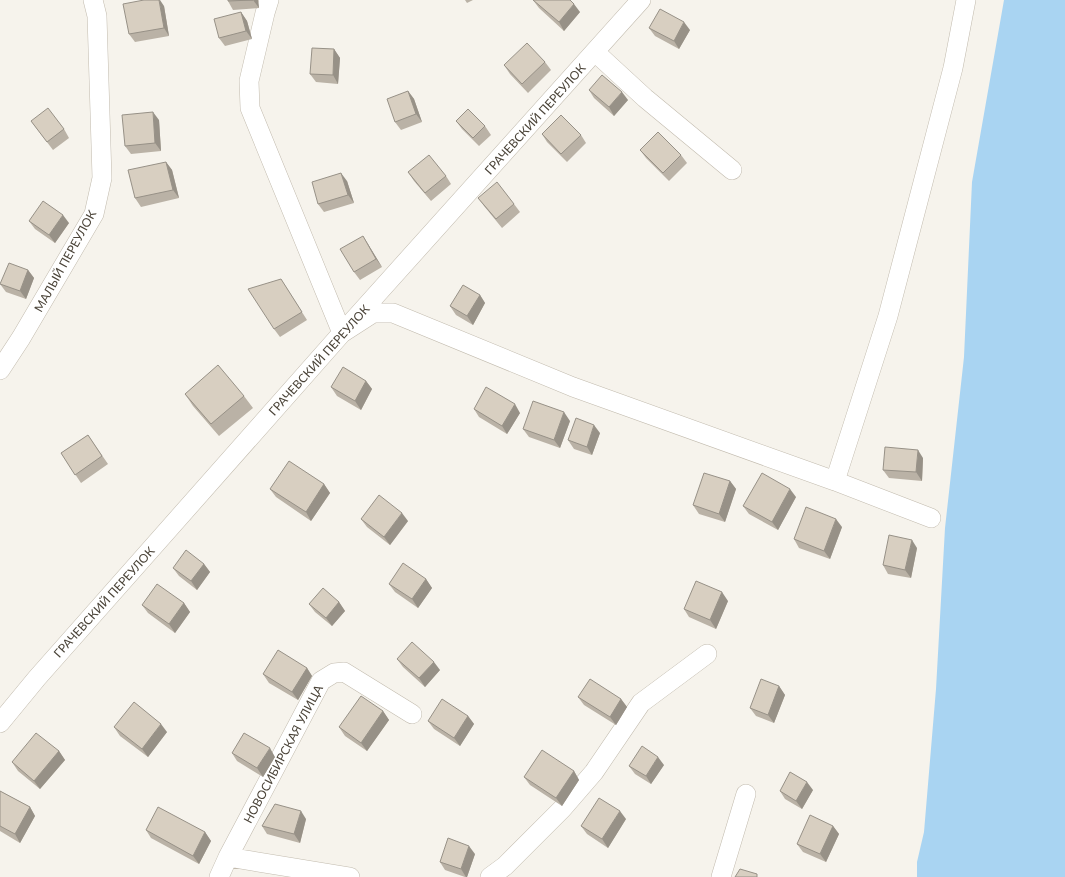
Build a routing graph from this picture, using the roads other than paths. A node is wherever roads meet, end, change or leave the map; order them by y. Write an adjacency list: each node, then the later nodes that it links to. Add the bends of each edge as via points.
1 (94, 0): 8 (street, МАЛЫЙ ПЕРЕУЛОК, via 97,16 102,178 94,214)
2 (269, 0): 7 (street, via 249,81 250,108)
3 (641, 0): 5 (street, ГРАЧЕВСКИЙ ПЕРЕУЛОК)
4 (966, 0): 9 (street, via 953,68 888,316)
5 (595, 52): 6 (street, via 645,98); 7 (street, ГРАЧЕВСКИЙ ПЕРЕУЛОК)
6 (732, 170)
7 (342, 333): 9 (street, via 372,313 393,314 573,387); 13 (street, ГРАЧЕВСКИЙ ПЕРЕУЛОК)
8 (0, 370)
9 (835, 482): 10 (street)
10 (931, 518)
11 (707, 654): 18 (street, via 641,703 594,772 567,804 505,866)
12 (412, 714): 15 (street, НОВОСИБИРСКАЯ УЛИЦА, via 344,672 321,681)
13 (0, 723)
14 (746, 794): 19 (street)
15 (228, 857): 16 (street, НОВОСИБИРСКАЯ УЛИЦА); 17 (street)
16 (219, 877)
17 (350, 877)
18 (490, 877)
19 (721, 877)

